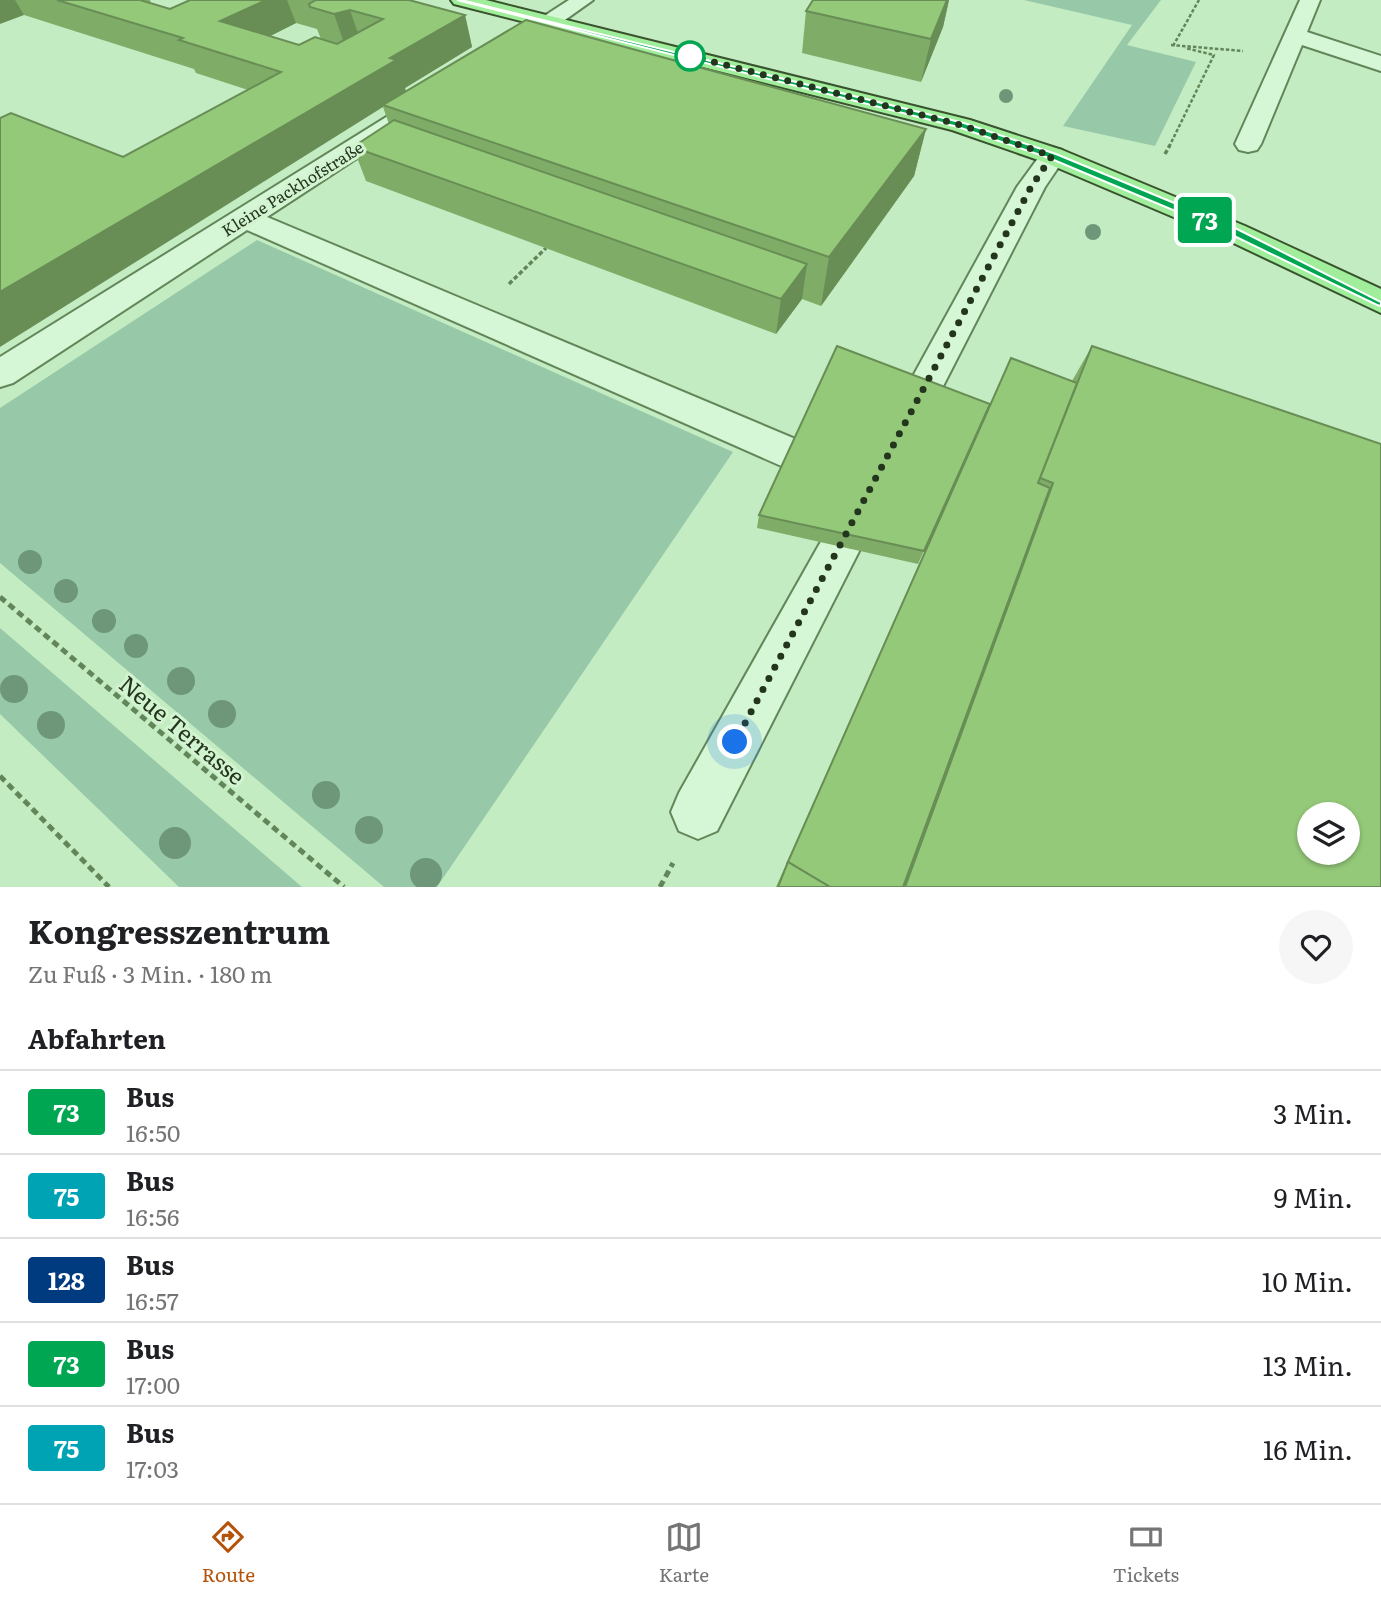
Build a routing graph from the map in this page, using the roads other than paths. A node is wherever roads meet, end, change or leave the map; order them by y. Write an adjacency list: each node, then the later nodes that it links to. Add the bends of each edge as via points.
1 (461, 0): 4 (main road)
2 (583, 0): 4 (street)
3 (1310, 0): 5 (street)
4 (550, 22): 6 (street); 10 (main road, via 961,125)
5 (1294, 35): 7 (street); 9 (street)
6 (486, 64)
7 (1381, 64)
8 (417, 108): 11 (street, Kleine Packhofstraße)
9 (1248, 144)
10 (1052, 156): 12 (main road, via 1234,232); 14 (street, via 1031,187)
11 (245, 218): 13 (street, Kleine Packhofstraße); 14 (street)
12 (1381, 302)
13 (0, 374)
14 (882, 469): 15 (street)
15 (698, 812)

